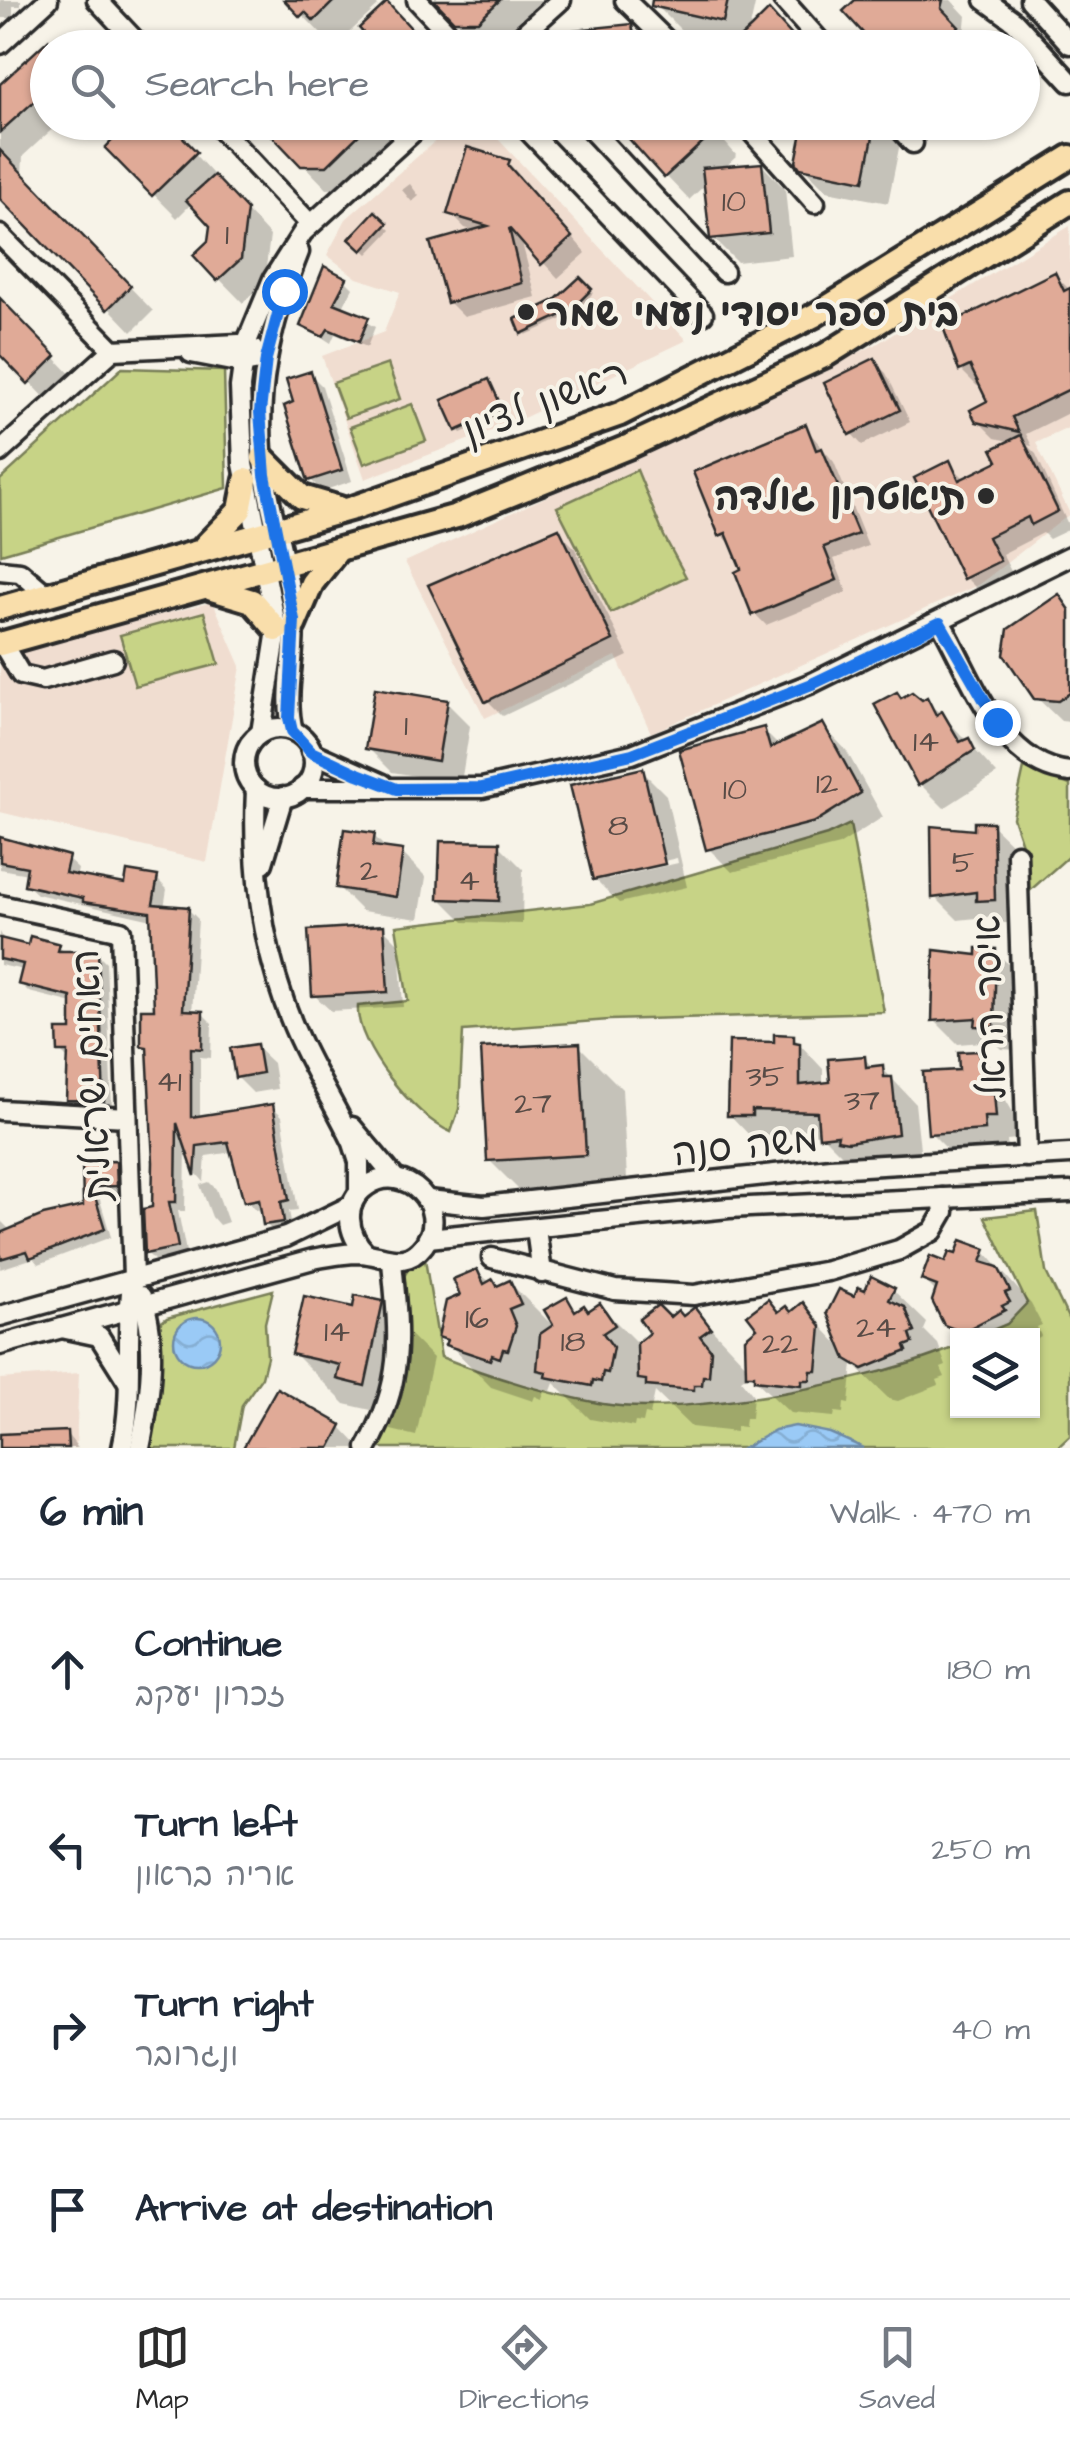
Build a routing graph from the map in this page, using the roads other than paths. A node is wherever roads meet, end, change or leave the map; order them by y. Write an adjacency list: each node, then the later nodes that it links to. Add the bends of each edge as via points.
1 (48, 0): 15 (street)
2 (97, 0): 9 (street)
3 (417, 0): 10 (street)
4 (562, 0): 11 (street)
5 (631, 0): 12 (street)
6 (783, 0): 13 (street)
7 (983, 0): 14 (street)
8 (1030, 0): 16 (street)
9 (125, 30)
10 (445, 30)
11 (529, 30)
12 (658, 30)
13 (810, 30)
14 (1022, 30)
15 (0, 44)
16 (1070, 44)
17 (1040, 49): 18 (street)
18 (1070, 82)
19 (231, 140): 31 (street)
20 (404, 140): 31 (street)
21 (537, 140): 34 (street)
22 (601, 140): 33 (street)
23 (760, 140): 30 (street)
24 (910, 140): 25 (street)
25 (913, 144)
26 (1070, 146): 28 (main road)
27 (1070, 157): 28 (main road, ראשון לציון)
28 (1050, 172): 41 (main road, ראשון לציון, via 815,316 620,414)
29 (1070, 202): 43 (main road, ראשון לציון, via 826,354 630,446 457,516)
30 (815, 204)
31 (310, 224): 36 (street, via 272,279); 37 (street)
32 (0, 235): 35 (street)
33 (724, 272)
34 (703, 314)
35 (113, 350): 36 (street); 38 (street)
36 (244, 353): 37 (street); 40 (street, via 240,424)
37 (266, 359): 39 (street)
38 (0, 452)
39 (263, 458): 41 (main road, via 314,504); 42 (street)
40 (246, 480): 42 (street); 44 (main road, via 234,519)
41 (352, 508): 42 (main road, ראשון לציון)
42 (266, 532): 44 (main road, ראשון לציון); 46 (street)
43 (338, 550): 46 (main road, ראשון לציון); 52 (main road)
44 (196, 552): 49 (main road, ראשון לציון)
45 (1070, 556): 51 (street)
46 (276, 568): 48 (main road, ראשון לציון); 52 (street)
47 (0, 570): 49 (street, via 20,572)
48 (203, 588): 52 (main road, via 252,601); 53 (main road, ראשון לציון)
49 (47, 595): 50 (main road, ראשון לציון)
50 (0, 608)
51 (940, 623): 58 (street, via 1013,746); 60 (street, via 812,684 632,754 482,788)
52 (286, 628): 55 (street); 56 (street)
53 (1, 643): 54 (street, via 20,675 44,680)
54 (113, 660)
55 (292, 731): 56 (street); 57 (street)
56 (261, 733): 61 (street, via 244,760)
57 (311, 752): 59 (street, via 312,772); 60 (street)
58 (1070, 772)
59 (302, 788): 60 (street); 62 (street)
60 (397, 789)
61 (256, 790): 62 (street); 65 (street)
62 (283, 797): 65 (street, via 266,841)
63 (1017, 854): 70 (street, איסר הראל)
64 (0, 905): 68 (street, האחים ישראלית, via 121,931)
65 (260, 908): 66 (street, via 292,1023)
66 (336, 1108): 71 (street); 74 (street, via 358,1162)
67 (0, 1110): 68 (street)
68 (126, 1116): 82 (street, האחים ישראלית)
69 (1070, 1154): 70 (street, משה סנה)
70 (1027, 1157): 75 (street, משה סנה, via 830,1168 501,1204)
71 (395, 1178): 74 (street, via 381,1179); 75 (street)
72 (1070, 1192): 73 (street, משה סנה)
73 (942, 1198): 76 (street, משה סנה, via 729,1208); 81 (street, via 944,1212 932,1231 899,1250 732,1290 615,1290)
74 (355, 1199): 78 (street, via 351,1231); 82 (street, via 286,1237)
75 (428, 1200): 77 (street)
76 (536, 1229): 77 (street, משה סנה); 81 (street)
77 (428, 1238): 80 (street, via 418,1252)
78 (366, 1253): 80 (street); 83 (street, via 314,1259)
79 (492, 1258): 81 (street)
80 (392, 1262): 90 (street, via 400,1352 393,1396)
81 (542, 1273)
82 (133, 1277): 83 (street, האחים ישראלית); 84 (street)
83 (136, 1305): 85 (street); 87 (street); 89 (street, via 148,1388)
84 (0, 1316)
85 (50, 1330): 86 (street); 87 (street, via 99,1336)
86 (0, 1344)
87 (131, 1390): 88 (street)
88 (122, 1448)
89 (140, 1448)
90 (368, 1448)

